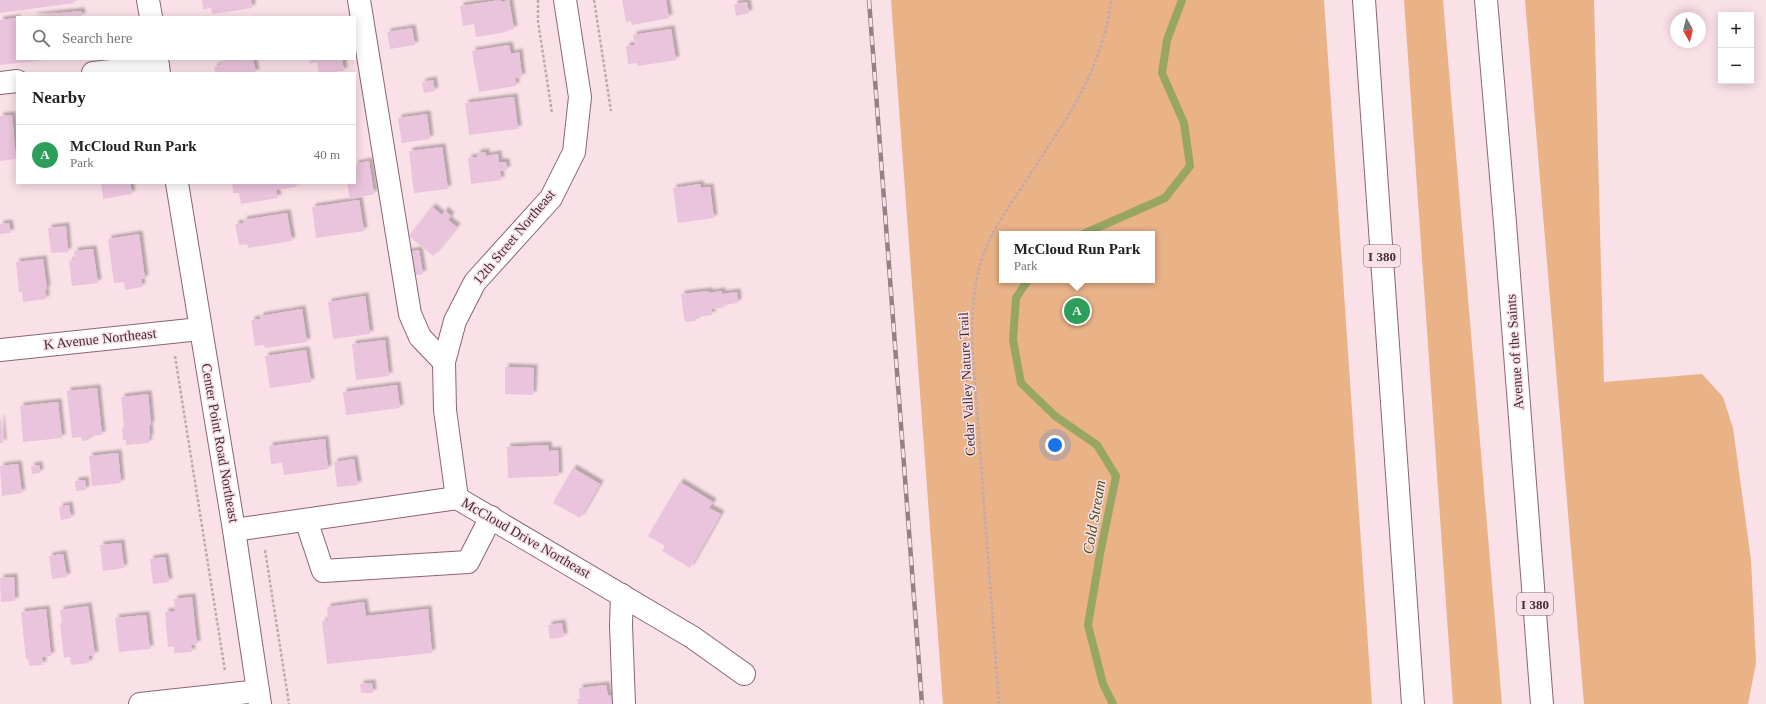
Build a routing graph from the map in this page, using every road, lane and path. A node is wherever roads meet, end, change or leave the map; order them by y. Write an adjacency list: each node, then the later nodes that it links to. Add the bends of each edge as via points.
1 (148, 0): 9 (main road)
2 (359, 0): 20 (main road, via 410,314 420,337)
3 (538, 0): 15 (path, via 538,21)
4 (565, 0): 20 (main road, 12th Street Northeast, via 580,97 574,152 551,198 475,282 455,321)
5 (594, 0): 14 (path)
6 (1110, 0): 33 (path, Cedar Valley Nature Trail, via 1102,45 1090,77 1075,105 994,229 976,276 972,309 972,343)
7 (1364, 0): 34 (main road, I 380)
8 (1486, 0): 35 (main road, Avenue of the Saints / I 380)
9 (150, 16)
10 (158, 66): 11 (main road)
11 (102, 72)
12 (16, 81): 13 (main road)
13 (0, 83)
14 (611, 111)
15 (553, 120)
16 (177, 184): 17 (main road, Center Point Road Northeast)
17 (200, 328): 19 (main road, K Avenue Northeast); 24 (main road, Center Point Road Northeast)
18 (174, 349): 28 (path)
19 (0, 350)
20 (444, 362): 21 (main road, 12th Street Northeast, via 445,410)
21 (457, 498): 22 (main road, McCloud Drive Northeast); 23 (main road, McCloud Drive Northeast)
22 (491, 517): 23 (main road, via 468,562 323,571); 26 (main road, McCloud Drive Northeast)
23 (306, 520): 24 (main road, McCloud Drive Northeast)
24 (234, 530): 29 (main road, Center Point Road Northeast)
25 (264, 546): 31 (path)
26 (622, 595): 27 (main road, McCloud Drive Northeast, via 692,636); 32 (main road)
27 (744, 674)
28 (226, 676)
29 (259, 697): 30 (main road)
30 (140, 704)
31 (289, 704)
32 (624, 704)
33 (999, 704)
34 (1412, 704)
35 (1542, 704)

